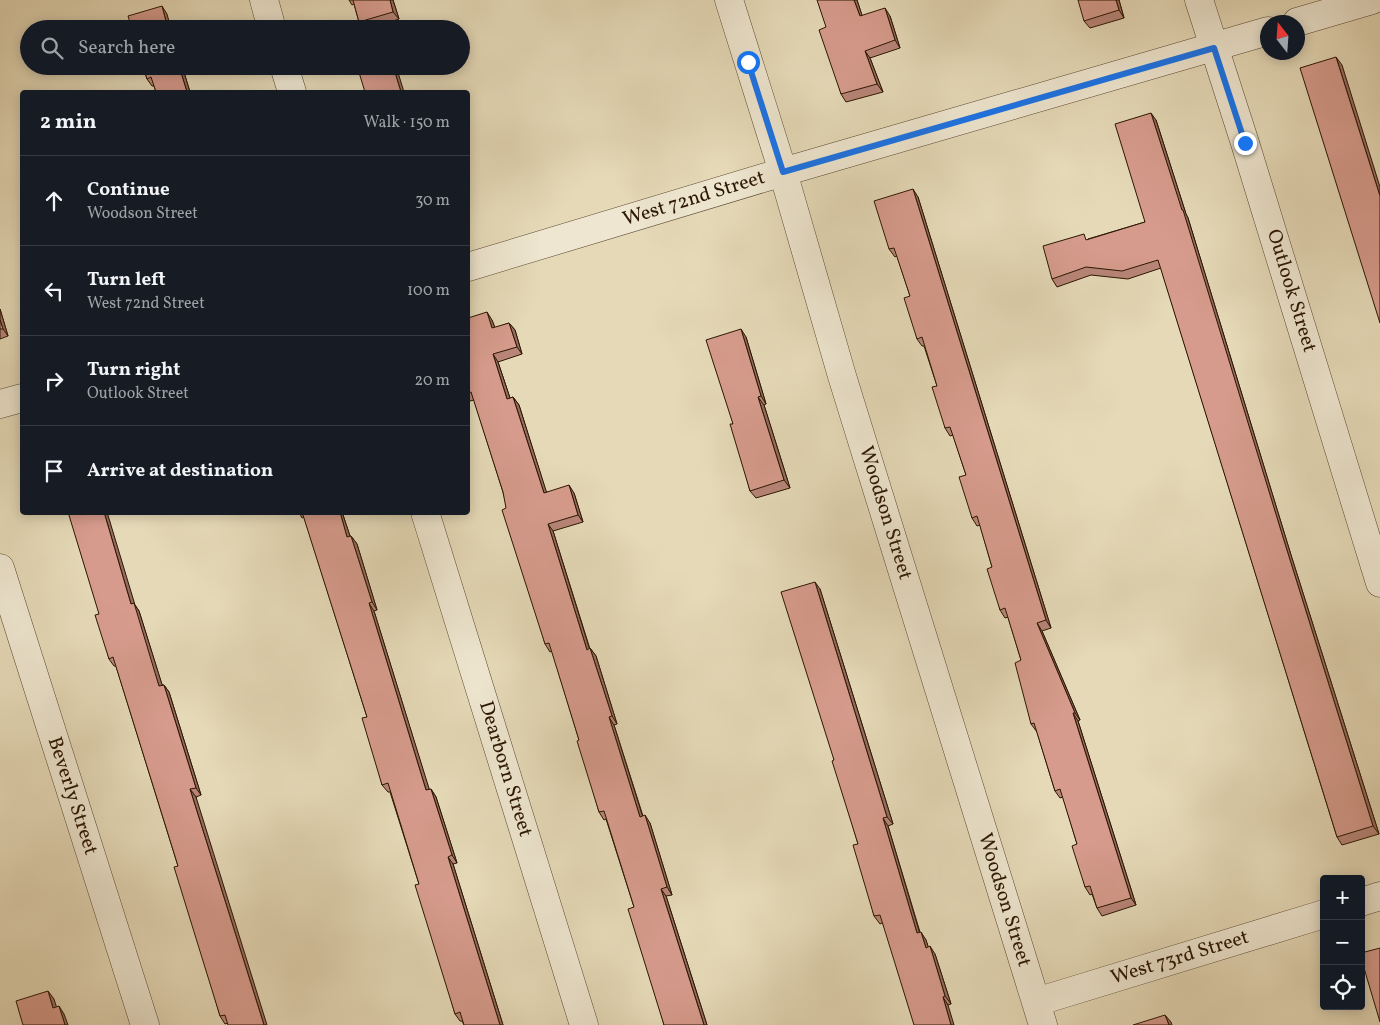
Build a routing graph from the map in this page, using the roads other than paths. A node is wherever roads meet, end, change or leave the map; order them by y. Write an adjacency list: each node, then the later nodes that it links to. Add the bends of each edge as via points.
1 (264, 0): 5 (street)
2 (729, 0): 11 (street, Woodson Street)
3 (1199, 0): 8 (street, Outlook Street)
4 (1372, 0): 6 (street)
5 (270, 20)
6 (1305, 20)
7 (1260, 34): 8 (street, West 72nd Street)
8 (1214, 48): 11 (street, West 72nd Street); 17 (street, Outlook Street)
9 (287, 75): 10 (street)
10 (291, 90)
11 (783, 172): 12 (street, West 72nd Street); 21 (street, Woodson Street, via 848,395)
12 (470, 266)
13 (20, 399): 14 (street)
14 (0, 404)
15 (426, 515): 23 (street, Dearborn Street)
16 (0, 568): 22 (street, Beverly Street)
17 (1380, 583)
18 (1380, 896): 19 (street)
19 (1365, 901)
20 (1320, 915): 21 (street, West 73rd Street)
21 (1039, 1013)
22 (145, 1025)
23 (584, 1025)

